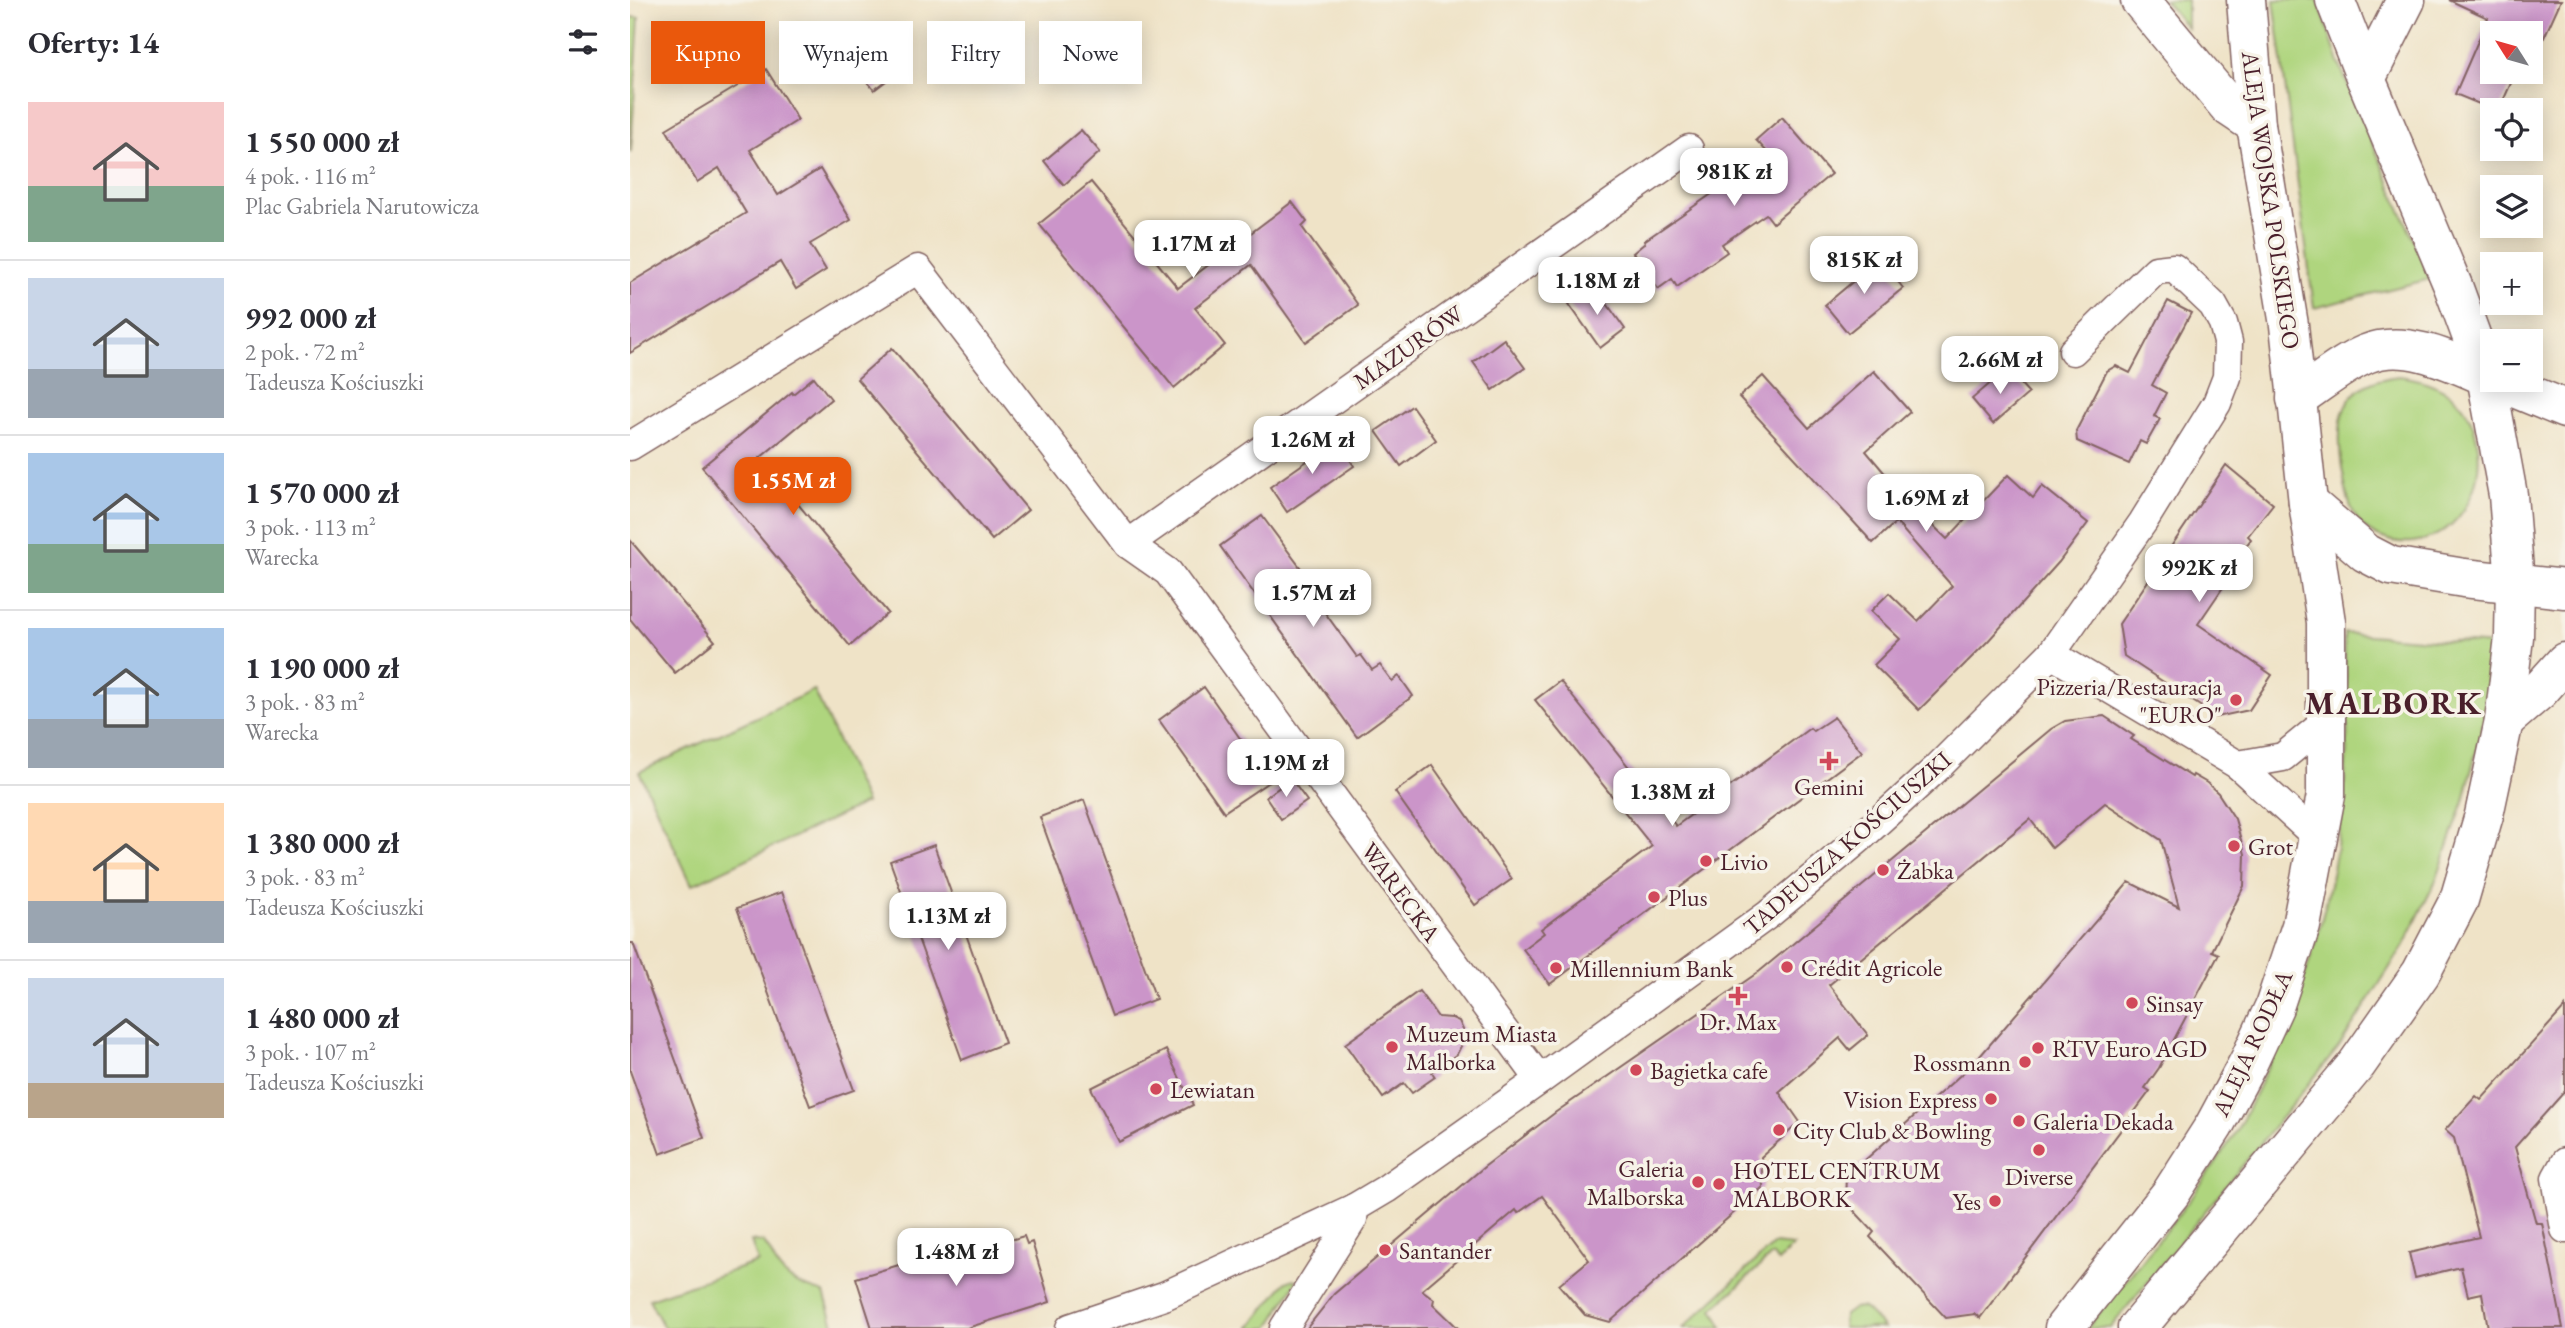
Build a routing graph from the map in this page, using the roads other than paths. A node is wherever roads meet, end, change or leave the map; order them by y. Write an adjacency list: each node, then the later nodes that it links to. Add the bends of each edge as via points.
1 (2140, 0): 6 (main road, via 2229,107)
2 (2246, 0): 6 (main road, ALEJA WOJSKA POLSKIEGO)
3 (2335, 0): 5 (main road)
4 (2406, 0): 5 (main road)
5 (2366, 79): 9 (main road)
6 (2256, 125): 13 (main road, ALEJA WOJSKA POLSKIEGO)
7 (1689, 149): 17 (street, MAZURÓW)
8 (2073, 351): 20 (street, TADEUSZA KOŚCIUSZKI, via 2156,270 2174,268 2213,305 2223,323 2228,342 2227,377 2217,403 2143,522)
9 (2480, 351)
10 (2480, 374): 13 (main road, via 2428,354 2396,348 2351,362)
11 (2493, 392): 18 (main road)
12 (2524, 392): 14 (main road)
13 (2296, 399): 16 (main road, ALEJA WOJSKA POLSKIEGO)
14 (2565, 409)
15 (630, 446): 17 (street, WARECKA, via 918,269)
16 (2308, 503): 18 (main road, via 2366,553 2391,566); 22 (main road, ALEJA RODŁA, via 2326,622)
17 (1128, 544): 26 (street, WARECKA, via 1168,572)
18 (2515, 583): 19 (main road); 23 (main road)
19 (2565, 589)
20 (2051, 654): 24 (street); 26 (street, TADEUSZA KOŚCIUSZKI, via 1859,839 1687,975)
21 (2565, 662): 23 (main road)
22 (2328, 720): 24 (street, via 2283,757); 25 (main road, ALEJA RODŁA, via 2326,795)
23 (2504, 721): 33 (main road, via 2484,816 2459,900 2421,973 2357,1064)
24 (2238, 765): 25 (street)
25 (2319, 839): 32 (main road, ALEJA RODŁA, via 2301,926 2274,1007 2249,1060 2171,1193)
26 (1541, 1080): 28 (street, TADEUSZA KOŚCIUSZKI)
27 (2565, 1162): 29 (street, via 2556,1178)
28 (1354, 1208): 30 (street, TADEUSZA KOŚCIUSZKI, via 1164,1296); 31 (street, via 1353,1219)
29 (2565, 1229)
30 (1070, 1328)
31 (1284, 1328)
32 (2064, 1328)
33 (2137, 1328)

